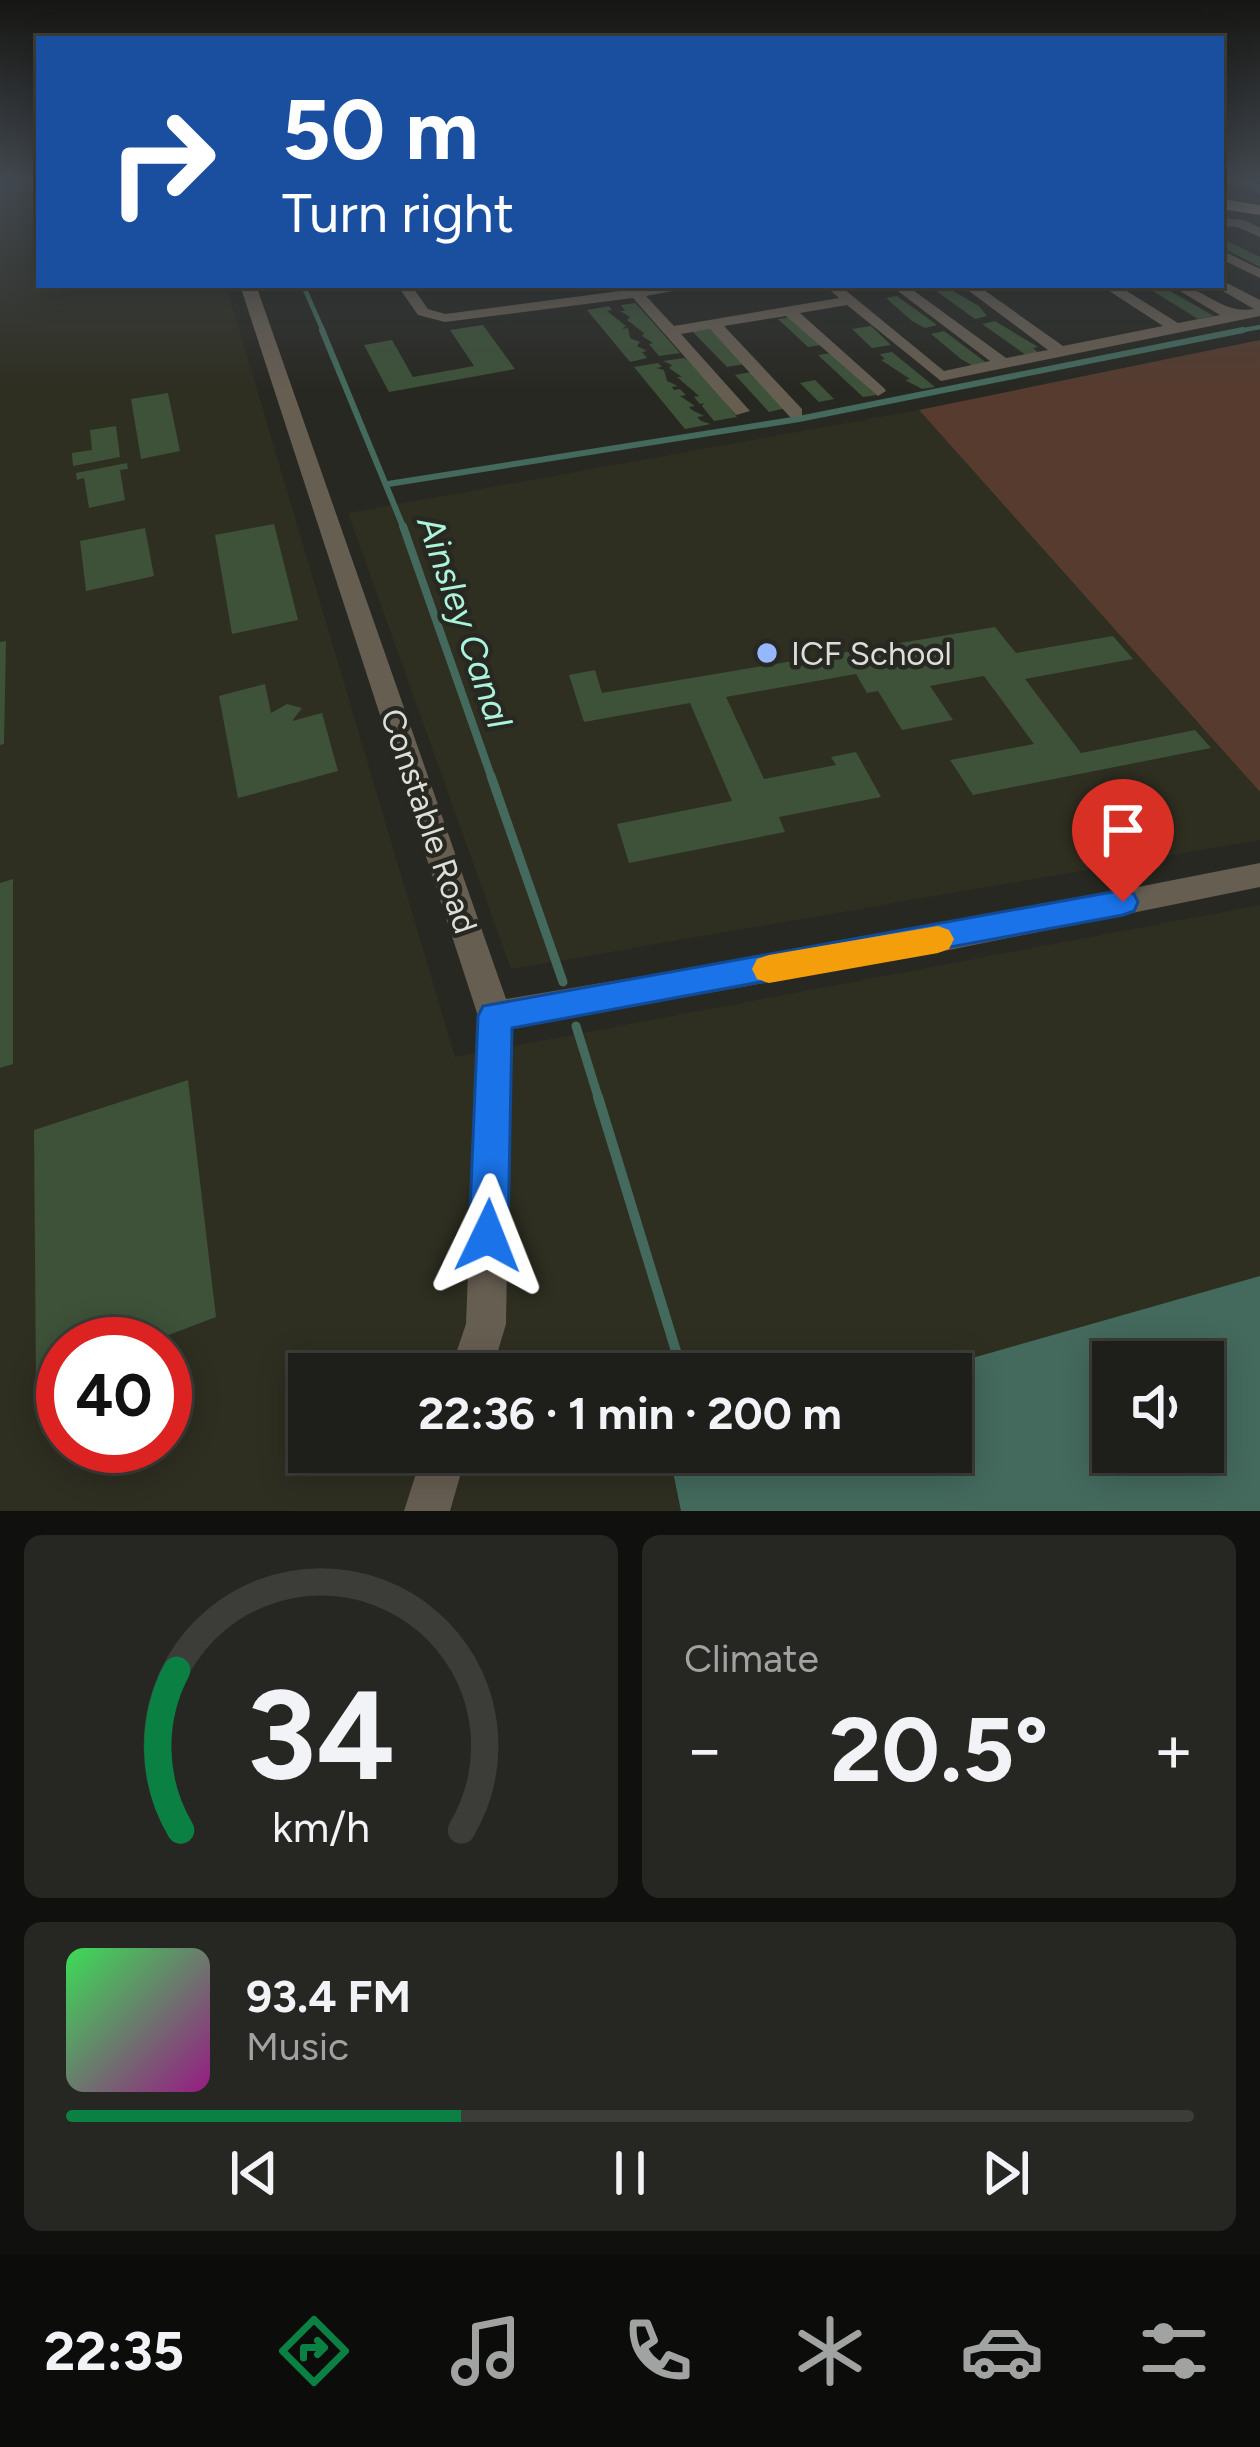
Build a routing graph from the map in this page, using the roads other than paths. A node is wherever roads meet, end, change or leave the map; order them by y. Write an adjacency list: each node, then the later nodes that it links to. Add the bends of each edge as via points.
1 (1224, 256): 2 (street)
2 (1260, 274)
3 (1224, 286): 14 (street)
4 (249, 288): 26 (street, Constable Road)
5 (406, 288): 12 (street, via 423,312 445,318)
6 (677, 288): 12 (street)
7 (834, 288): 13 (street)
8 (901, 288): 21 (street)
9 (972, 288): 20 (street)
10 (1112, 288): 18 (street)
11 (1183, 288): 16 (street)
12 (638, 295): 19 (street)
13 (848, 301): 15 (street); 21 (street, via 941,376)
14 (1260, 309): 16 (street)
15 (790, 312): 17 (street); 22 (street)
16 (1234, 316): 18 (street)
17 (714, 324): 19 (street); 24 (street)
18 (1176, 328): 20 (street)
19 (670, 331): 23 (street)
20 (1061, 352): 21 (street)
21 (1004, 364)
22 (878, 391)
23 (742, 412)
24 (796, 412)
25 (1260, 875): 26 (street)
26 (495, 1016): 27 (street, Constable Road, via 486,1324)
27 (477, 1353)
28 (439, 1473): 29 (street)
29 (427, 1511)

